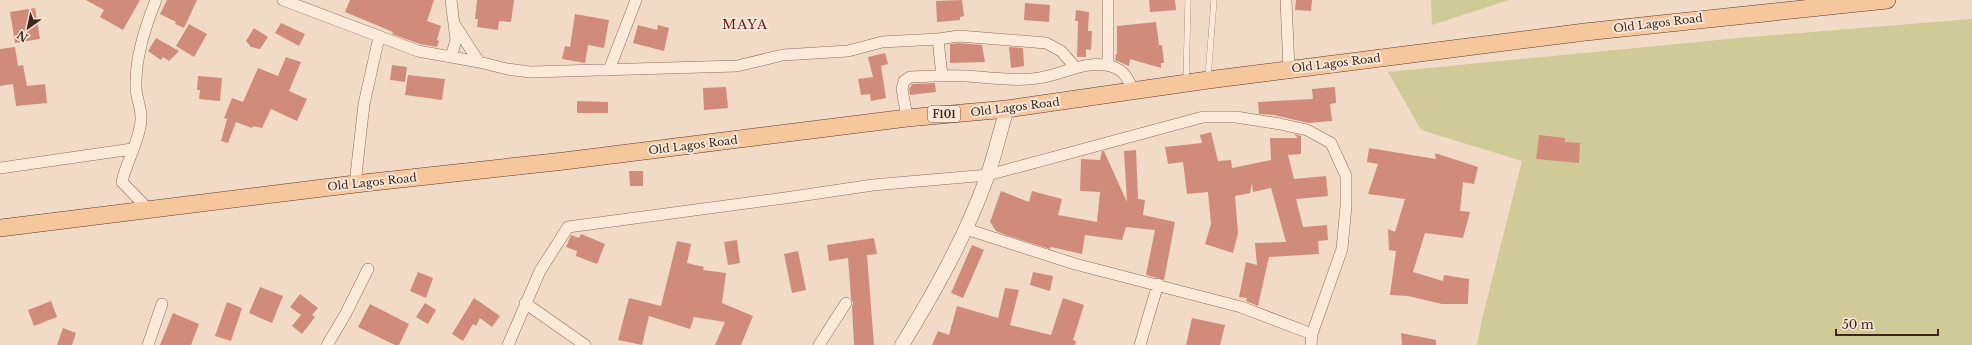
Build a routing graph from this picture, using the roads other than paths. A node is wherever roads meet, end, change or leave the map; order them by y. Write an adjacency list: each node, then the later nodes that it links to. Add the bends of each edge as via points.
1 (156, 0): 25 (street, via 145,27 137,64 136,87 142,119)
2 (283, 0): 11 (street)
3 (451, 0): 10 (street)
4 (636, 0): 18 (street)
5 (1108, 0): 15 (street)
6 (1188, 0): 21 (lane)
7 (1214, 0): 20 (lane)
8 (1286, 0): 17 (street)
9 (1887, 0): 17 (main road, Old Lagos Road / F101, via 1600,30)
10 (454, 23): 13 (street, via 456,40); 14 (street)
11 (379, 37): 13 (street, via 418,51); 28 (street, via 364,104)
12 (938, 39): 16 (street, via 959,36 1046,43 1061,51); 18 (street, via 882,42 848,51 782,55 737,66); 19 (street)
13 (451, 57): 14 (street)
14 (479, 62): 18 (street, via 530,72)
15 (1108, 65): 16 (street); 22 (street, via 1122,70)
16 (1075, 67): 19 (street, via 1042,78 991,79)
17 (1290, 69): 20 (main road, Old Lagos Road / F101)
18 (609, 70)
19 (942, 76): 24 (street, via 910,77 904,81 902,89)
20 (1208, 80): 21 (main road, Old Lagos Road / F101)
21 (1186, 83): 22 (main road, Old Lagos Road / F101)
22 (1134, 91): 23 (main road, Old Lagos Road / F101)
23 (1007, 109): 24 (main road, Old Lagos Road / F101); 27 (street)
24 (907, 118): 28 (main road, Old Lagos Road / F101, via 564,162)
25 (132, 149): 26 (street); 29 (street, via 122,182)
26 (0, 168)
27 (988, 175): 31 (street); 36 (street, via 873,185 568,227 540,270); 37 (street, via 1203,117 1236,117 1307,130 1331,143 1346,176 1342,249)
28 (355, 184): 29 (main road, Old Lagos Road / F101)
29 (149, 210): 30 (main road, Old Lagos Road / F101)
30 (0, 228)
31 (966, 229): 33 (street, via 1075,264); 43 (street, via 931,297)
32 (368, 270): 39 (street)
33 (1158, 284): 37 (street, via 1241,306); 44 (street)
34 (846, 303): 42 (street)
35 (162, 304): 38 (street)
36 (524, 304): 40 (street); 41 (street)
37 (1312, 334): 45 (street)
38 (148, 345)
39 (327, 345)
40 (508, 345)
41 (585, 345)
42 (819, 345)
43 (902, 345)
44 (1140, 345)
45 (1311, 345)

